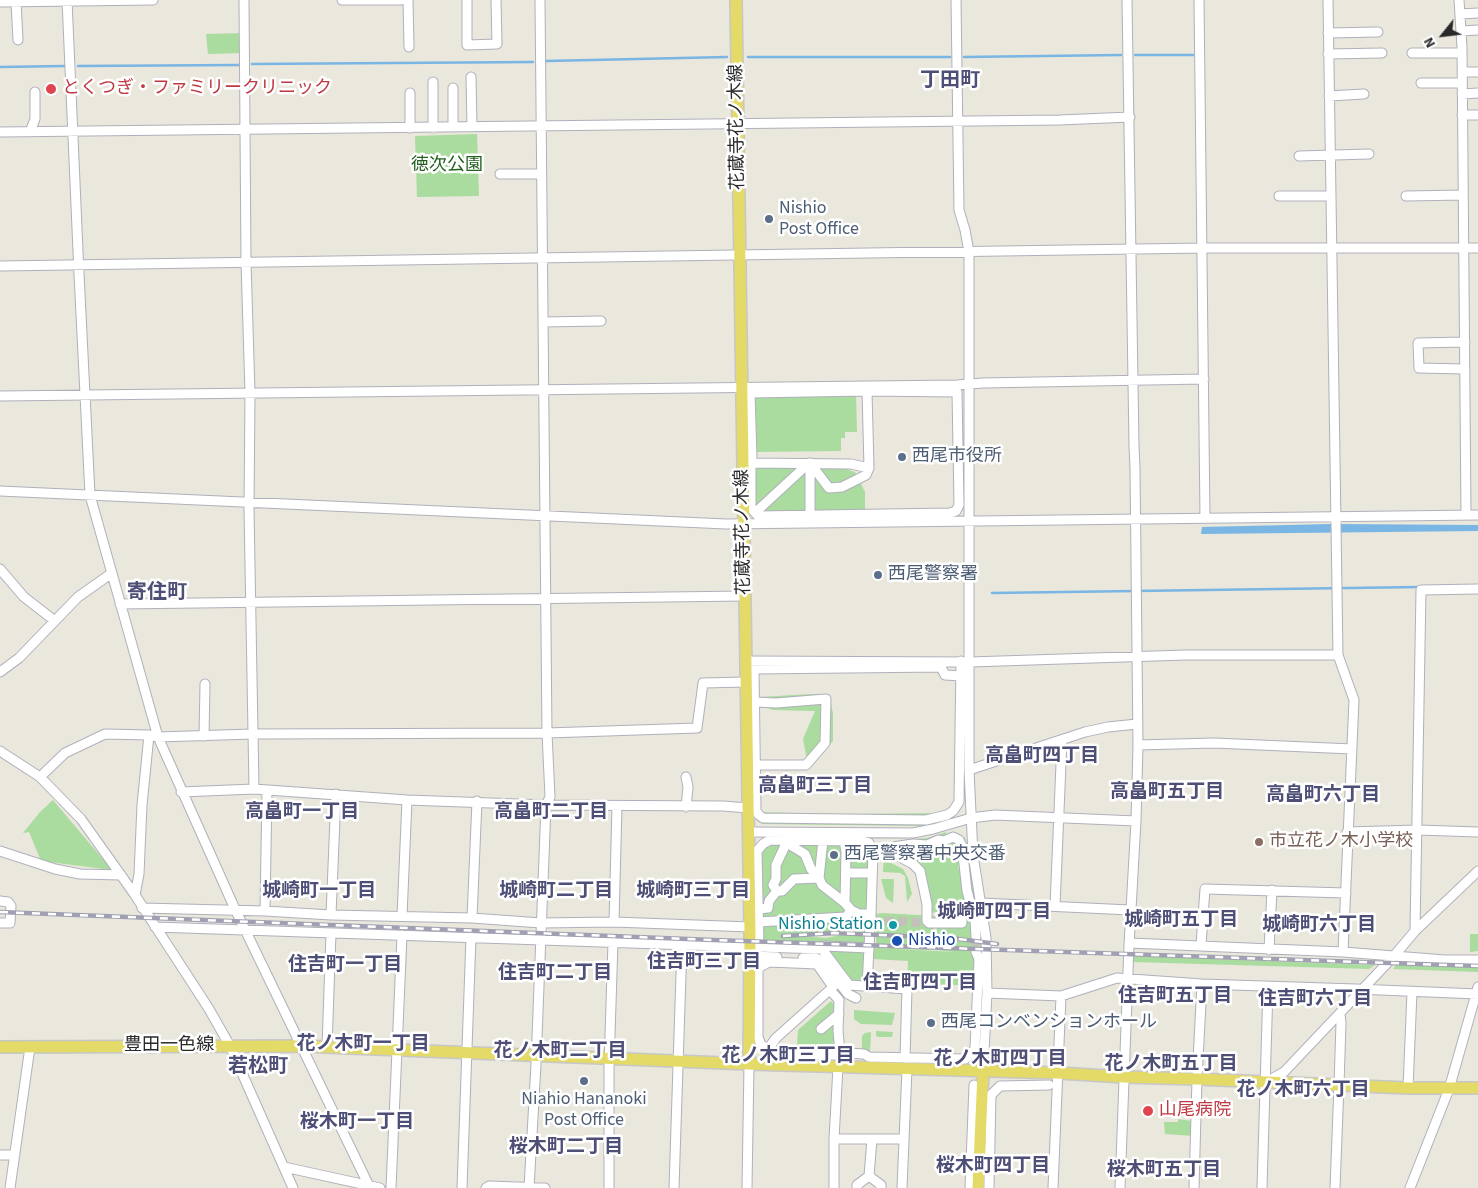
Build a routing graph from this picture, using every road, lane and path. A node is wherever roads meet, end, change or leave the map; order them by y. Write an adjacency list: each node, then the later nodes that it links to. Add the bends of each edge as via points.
1 (67, 0): 2 (street); 18 (street); 57 (street)
2 (153, 0)
3 (244, 0): 54 (street)
4 (342, 0): 5 (street)
5 (390, 0): 6 (street)
6 (401, 0)
7 (408, 0): 26 (street)
8 (467, 0): 9 (street, via 467,45 497,44)
9 (496, 0)
10 (540, 0): 49 (street)
11 (736, 0): 48 (main road, 花蔵寺花ノ木線)
12 (956, 0): 47 (street)
13 (1127, 0): 46 (street)
14 (1199, 0): 68 (street)
15 (1328, 0): 24 (street)
16 (1459, 0): 20 (street)
17 (0, 2): 18 (street)
18 (16, 2): 25 (street)
19 (1478, 13): 20 (street)
20 (1460, 14): 22 (street)
21 (1478, 30): 22 (street)
22 (1461, 31): 29 (street)
23 (1378, 32): 24 (street)
24 (1328, 33): 30 (street)
25 (18, 40)
26 (409, 48)
27 (1382, 53): 30 (street)
28 (1412, 53): 29 (street)
29 (1462, 53): 31 (street)
30 (1328, 54): 43 (street)
31 (1462, 72): 32 (street); 36 (street)
32 (1478, 72)
33 (471, 76): 51 (street)
34 (433, 82): 53 (street)
35 (1421, 83): 36 (street)
36 (1462, 83): 42 (street)
37 (453, 88): 50 (street)
38 (34, 92): 56 (street, via 35,119)
39 (410, 93): 52 (street)
40 (1478, 93): 42 (street)
41 (1364, 94): 43 (street)
42 (1462, 94): 44 (street)
43 (1329, 96): 59 (street)
44 (1462, 115): 45 (street); 66 (street)
45 (1478, 115)
46 (1130, 118): 47 (street); 71 (street)
47 (957, 120): 48 (street); 72 (street, via 958,210 966,230)
48 (738, 123): 49 (street); 73 (main road, 花蔵寺花ノ木線)
49 (540, 126): 51 (street); 62 (street)
50 (453, 127): 51 (street); 53 (street)
51 (472, 127)
52 (410, 128): 53 (street); 54 (street)
53 (434, 128)
54 (244, 130): 57 (street); 75 (street)
55 (0, 132): 56 (street)
56 (30, 132): 57 (street)
57 (72, 132): 76 (street)
58 (1369, 154): 59 (street)
59 (1330, 155): 60 (street); 64 (street)
60 (1299, 156)
61 (500, 174): 62 (street)
62 (541, 174): 74 (street)
63 (1280, 196): 64 (street)
64 (1330, 196): 67 (street)
65 (1406, 196): 66 (street)
66 (1463, 196): 69 (street)
67 (1331, 246): 68 (street); 69 (street); 102 (street)
68 (1203, 248): 71 (street); 82 (street)
69 (1463, 248): 70 (street); 80 (street)
70 (1478, 248)
71 (1131, 249): 72 (street); 83 (street)
72 (968, 252): 73 (street); 84 (street)
73 (739, 254): 74 (street); 85 (main road, 花蔵寺花ノ木線)
74 (542, 256): 75 (street); 79 (street)
75 (246, 262): 76 (street); 88 (street)
76 (78, 265): 77 (street); 89 (street)
77 (0, 266)
78 (601, 321): 79 (street)
79 (543, 322): 86 (street)
80 (1465, 342): 81 (street); 81 (street, via 1418,343 1419,368)
81 (1465, 368): 100 (street)
82 (1204, 379): 83 (street); 103 (street)
83 (1133, 380): 84 (street); 104 (street)
84 (969, 384): 85 (street); 105 (street)
85 (742, 387): 86 (street); 106 (main road, 花蔵寺花ノ木線)
86 (543, 390): 88 (street); 98 (street)
87 (867, 391): 91 (street, via 750,393); 93 (street); 99 (street, via 957,392 959,505 950,513)
88 (250, 393): 89 (street); 96 (street)
89 (85, 395): 90 (street); 95 (street)
90 (0, 396)
91 (751, 463): 92 (street); 99 (street, via 751,508 758,516)
92 (810, 463): 93 (street); 93 (street, via 833,489 866,475); 97 (street); 99 (street)
93 (869, 468)
94 (0, 491): 95 (street)
95 (90, 495): 96 (street); 108 (street)
96 (250, 502): 98 (street); 112 (street)
97 (758, 510)
98 (545, 515): 106 (street); 111 (street)
99 (810, 515)
100 (1466, 515): 101 (street); 102 (street)
101 (1478, 515)
102 (1335, 517): 103 (street); 115 (street)
103 (1205, 518): 104 (street)
104 (1136, 519): 105 (street); 116 (street)
105 (970, 521): 106 (street); 117 (street)
106 (744, 524): 110 (main road, 花蔵寺花ノ木線)
107 (0, 569): 114 (street, via 24,597)
108 (112, 573): 113 (street); 114 (street, via 78,597)
109 (1478, 589): 151 (street, via 1420,590)
110 (745, 596): 111 (street); 118 (main road, 花蔵寺花ノ木線)
111 (546, 598): 112 (street); 127 (street)
112 (252, 602): 113 (street); 126 (street)
113 (120, 604): 129 (street)
114 (55, 621): 119 (street, via 19,658)
115 (1338, 655): 116 (street); 132 (street, via 1354,700)
116 (1137, 657): 117 (street); 124 (street)
117 (966, 661): 118 (street); 120 (street); 135 (street)
118 (752, 667): 120 (street, via 941,667 945,675); 121 (main road, 花蔵寺花ノ木線); 123 (street)
119 (0, 672)
120 (961, 676): 134 (street, via 959,802 947,815 909,821 763,818 756,811)
121 (746, 682): 127 (street, via 703,683 697,728); 147 (main road, 花蔵寺花ノ木線)
122 (205, 684): 128 (street)
123 (755, 702): 134 (street); 134 (street, via 826,699 825,743 806,765)
124 (1137, 724): 130 (street, via 1108,727); 131 (street)
125 (149, 734): 129 (street); 136 (street, via 105,734 65,753); 167 (street)
126 (253, 734): 127 (street); 128 (street); 138 (street)
127 (547, 734): 144 (street, via 550,797)
128 (204, 736): 129 (street)
129 (158, 737): 140 (street)
130 (1062, 740): 135 (street); 148 (street)
131 (1138, 744): 132 (street, via 1214,743); 150 (street)
132 (1352, 749): 153 (street)
133 (0, 752): 136 (street)
134 (755, 765)
135 (970, 770): 149 (street)
136 (40, 777): 162 (street, via 81,818)
137 (686, 777): 146 (street)
138 (254, 789): 139 (street); 140 (street)
139 (267, 790): 141 (street); 177 (street)
140 (181, 792): 175 (street)
141 (336, 794): 142 (street); 178 (street)
142 (407, 800): 143 (street); 179 (street)
143 (477, 801): 144 (street); 180 (street)
144 (546, 805): 145 (street); 183 (street)
145 (617, 806): 146 (street); 181 (street)
146 (686, 807): 147 (street)
147 (748, 808): 152 (main road, 花蔵寺花ノ木線)
148 (1058, 817): 149 (street, via 996,815); 150 (street); 172 (street)
149 (971, 818): 152 (street, via 913,833); 169 (street)
150 (1136, 821): 176 (street)
151 (1418, 830): 153 (street); 154 (street); 190 (street)
152 (748, 832): 186 (main road, 花蔵寺花ノ木線)
153 (1347, 832): 166 (street)
154 (1478, 832)
155 (823, 840): 156 (street); 157 (street); 163 (street)
156 (786, 841): 163 (street, via 805,854 811,869); 165 (street, via 776,865 773,885); 174 (street, via 770,840 757,851)
157 (844, 841): 160 (street); 161 (street, via 870,844 873,850)
158 (0, 851): 162 (street, via 55,869)
159 (1478, 871): 190 (street)
160 (846, 873): 161 (street); 170 (street)
161 (872, 873): 170 (street, via 871,916 859,914)
162 (121, 875): 167 (street)
163 (820, 878): 165 (street, via 794,879 782,891); 170 (street, via 824,887)
164 (1272, 890): 166 (street); 199 (street, via 1205,888); 202 (street)
165 (777, 891): 174 (street, via 768,908)
166 (1346, 893): 205 (street)
167 (135, 895): 173 (street)
168 (0, 901): 182 (street, via 11,906 10,923)
169 (981, 904): 172 (street); 216 (street, via 986,938)
170 (848, 906): 186 (street, via 846,917)
171 (970, 906): 184 (street, via 962,908); 184 (street, via 959,840 953,837 927,845 894,847 898,856 920,871 928,922); 185 (street)
172 (1055, 906): 176 (street)
173 (142, 908): 175 (street); 187 (street)
174 (758, 909): 186 (street)
175 (235, 910): 177 (street); 189 (street)
176 (1130, 910): 197 (street)
177 (265, 911): 178 (street)
178 (331, 915): 179 (street)
179 (402, 916): 180 (street)
180 (472, 918): 183 (street)
181 (614, 922): 183 (street); 186 (street)
182 (0, 923)
183 (541, 923): 195 (street)
184 (962, 923): 185 (street)
185 (975, 923): 194 (street)
186 (754, 924): 201 (street, via 759,947); 203 (main road, 花蔵寺花ノ木線)
187 (155, 927): 189 (street); 222 (street)
188 (870, 928): 200 (street)
189 (245, 929): 191 (street); 223 (street)
190 (1415, 931): 206 (street)
191 (331, 932): 192 (street); 225 (street)
192 (402, 935): 193 (street); 228 (street)
193 (471, 937): 195 (street); 229 (street)
194 (976, 937)
195 (540, 940): 196 (street); 231 (street)
196 (614, 942): 198 (street); 232 (street)
197 (1129, 943): 199 (street); 208 (street)
198 (682, 944): 203 (street); 233 (street)
199 (1201, 945): 202 (street)
200 (870, 948): 201 (street, via 824,946); 211 (street)
201 (822, 949): 211 (street, via 846,983)
202 (1269, 950): 205 (street)
203 (750, 951): 218 (street, via 819,959 848,994); 234 (main road, 花蔵寺花ノ木線)
204 (976, 952): 235 (street, via 979,959 975,1048 969,1058)
205 (1344, 952): 206 (street)
206 (1394, 956): 207 (street); 212 (street)
207 (1478, 960)
208 (1128, 980): 209 (street); 217 (street, via 1117,978); 239 (street)
209 (1202, 984): 210 (street); 240 (street)
210 (1268, 986): 212 (street); 241 (street)
211 (867, 987): 235 (street, via 907,988)
212 (1362, 989): 214 (street); 220 (street)
213 (830, 990): 219 (street, via 839,1000); 227 (street); 227 (street, via 832,985 817,964 769,962 761,965 758,968 758,1038)
214 (1412, 992): 215 (street); 245 (street)
215 (1477, 992): 247 (street)
216 (987, 993): 217 (street); 237 (street)
217 (1061, 996): 238 (street)
218 (856, 998)
219 (839, 1014): 221 (street); 230 (street)
220 (1340, 1014): 241 (street, via 1284,1072); 244 (street)
221 (821, 1029)
222 (230, 1046): 223 (main road, 豊田一色線); 224 (main road, 豊田一色線); 253 (street)
223 (301, 1046): 225 (main road, 豊田一色線); 255 (street)
224 (30, 1047): 226 (main road, 豊田一色線); 252 (street)
225 (327, 1047): 228 (main road, 豊田一色線)
226 (0, 1048)
227 (768, 1049): 230 (street, via 782,1053)
228 (397, 1051): 229 (main road, 豊田一色線); 259 (street)
229 (466, 1052): 231 (main road, 豊田一色線); 260 (street)
230 (840, 1053): 235 (street, via 864,1054)
231 (536, 1056): 232 (main road, 豊田一色線); 262 (street)
232 (609, 1057): 233 (main road, 豊田一色線); 264 (street)
233 (678, 1061): 234 (main road, 豊田一色線); 265 (street)
234 (749, 1064): 236 (main road, 豊田一色線); 266 (street)
235 (906, 1064): 236 (main road, 豊田一色線); 237 (main road, 豊田一色線); 250 (street)
236 (838, 1067): 248 (street)
237 (983, 1072): 238 (main road, 豊田一色線); 272 (main road)
238 (1058, 1073): 239 (main road, 豊田一色線); 274 (street)
239 (1124, 1077): 240 (main road, 豊田一色線); 275 (street)
240 (1197, 1079): 241 (main road, 豊田一色線); 276 (street)
241 (1266, 1082): 244 (main road, 豊田一色線); 277 (street)
242 (974, 1085): 271 (street)
243 (1048, 1085): 273 (street, via 1000,1086 991,1095)
244 (1340, 1085): 245 (main road, 豊田一色線); 278 (street)
245 (1408, 1088): 247 (main road, 豊田一色線)
246 (1478, 1088): 247 (main road, 豊田一色線)
247 (1449, 1089): 279 (street)
248 (834, 1139): 249 (street); 267 (street)
249 (872, 1139): 250 (street); 254 (street)
250 (904, 1139): 270 (street)
251 (0, 1155): 252 (street)
252 (15, 1155): 256 (street)
253 (284, 1167): 255 (street); 257 (street)
254 (869, 1176): 268 (street); 269 (street)
255 (369, 1187): 258 (street)
256 (10, 1188)
257 (293, 1188)
258 (380, 1188)
259 (391, 1188)
260 (462, 1188)
261 (486, 1188): 262 (street)
262 (529, 1188): 263 (street)
263 (545, 1188)
264 (609, 1188)
265 (674, 1188)
266 (747, 1188)
267 (834, 1188)
268 (857, 1188)
269 (881, 1188)
270 (902, 1188)
271 (970, 1188)
272 (978, 1188)
273 (989, 1188)
274 (1053, 1188)
275 (1120, 1188)
276 (1194, 1188)
277 (1262, 1188)
278 (1334, 1188)
279 (1410, 1188)

